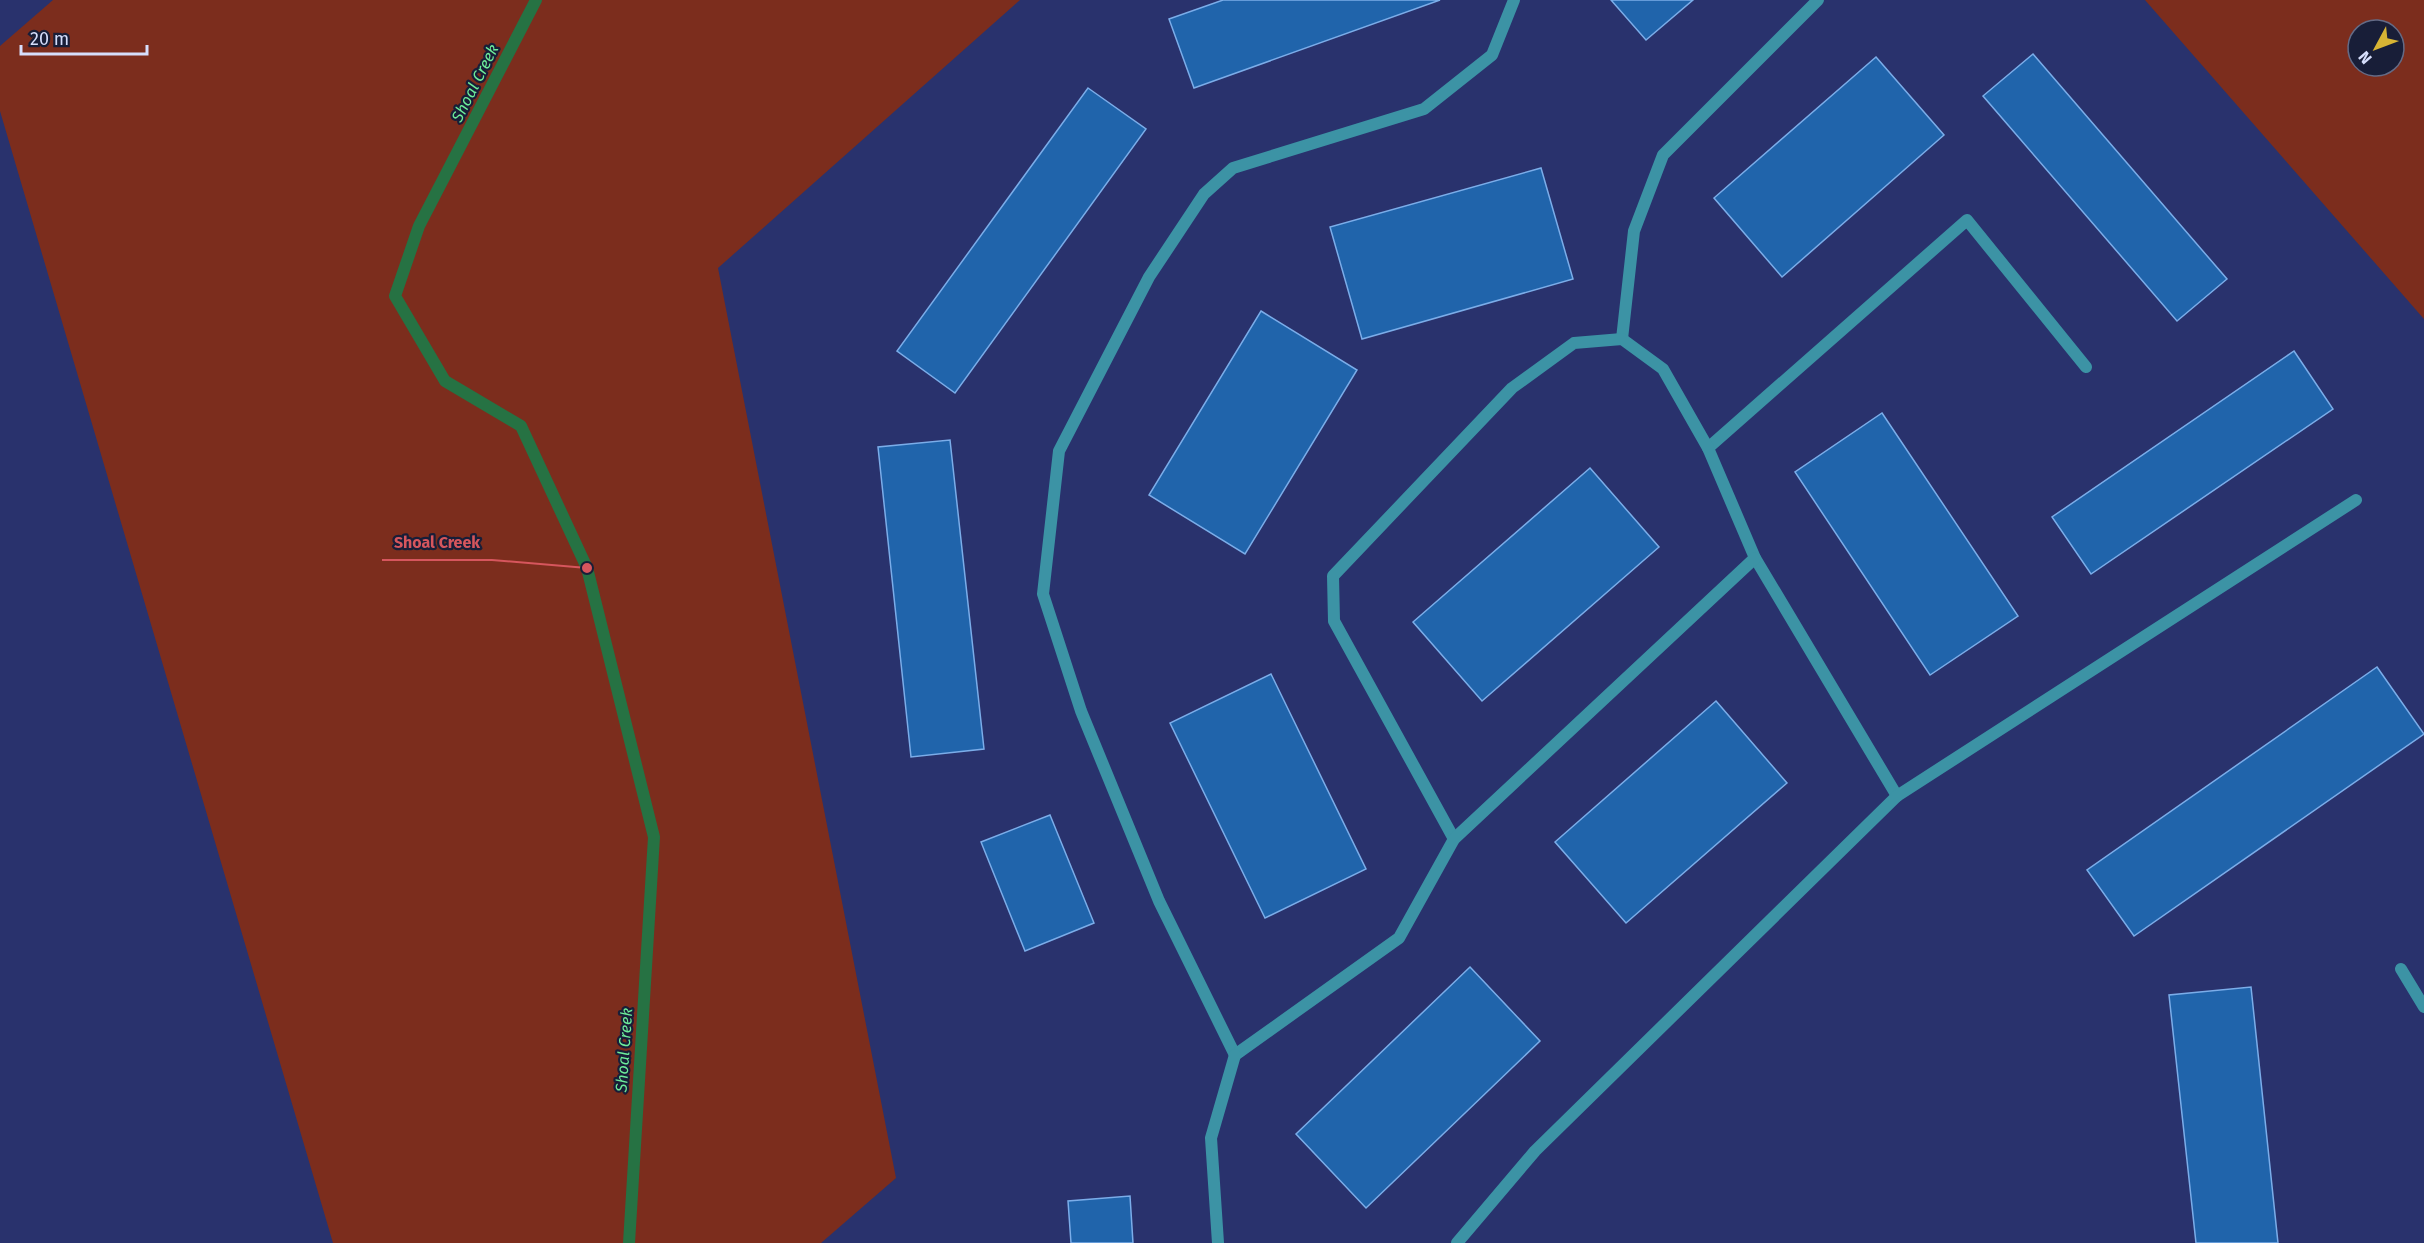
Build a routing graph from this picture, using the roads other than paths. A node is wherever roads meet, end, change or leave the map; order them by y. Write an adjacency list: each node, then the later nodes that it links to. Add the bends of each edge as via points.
1 (1514, 0): 12 (street, via 1492,55 1424,109 1233,168 1204,194 1149,277 1059,451 1043,594 1080,711 1159,901)
2 (1818, 0): 3 (street, via 1663,155 1634,231)
3 (1622, 339): 5 (street, via 1663,369); 9 (street, via 1574,343 1512,388 1333,576 1334,621)
4 (2086, 367): 5 (street, via 1967,220)
5 (1708, 448): 7 (street)
6 (2356, 500): 8 (street)
7 (1755, 558): 8 (street); 9 (street)
8 (1897, 796): 14 (street, via 1535,1151)
9 (1454, 839): 12 (street, via 1399,938)
10 (2401, 969): 11 (street)
11 (2424, 1007)
12 (1235, 1055): 13 (street, via 1211,1138)
13 (1218, 1243)
14 (1457, 1243)

